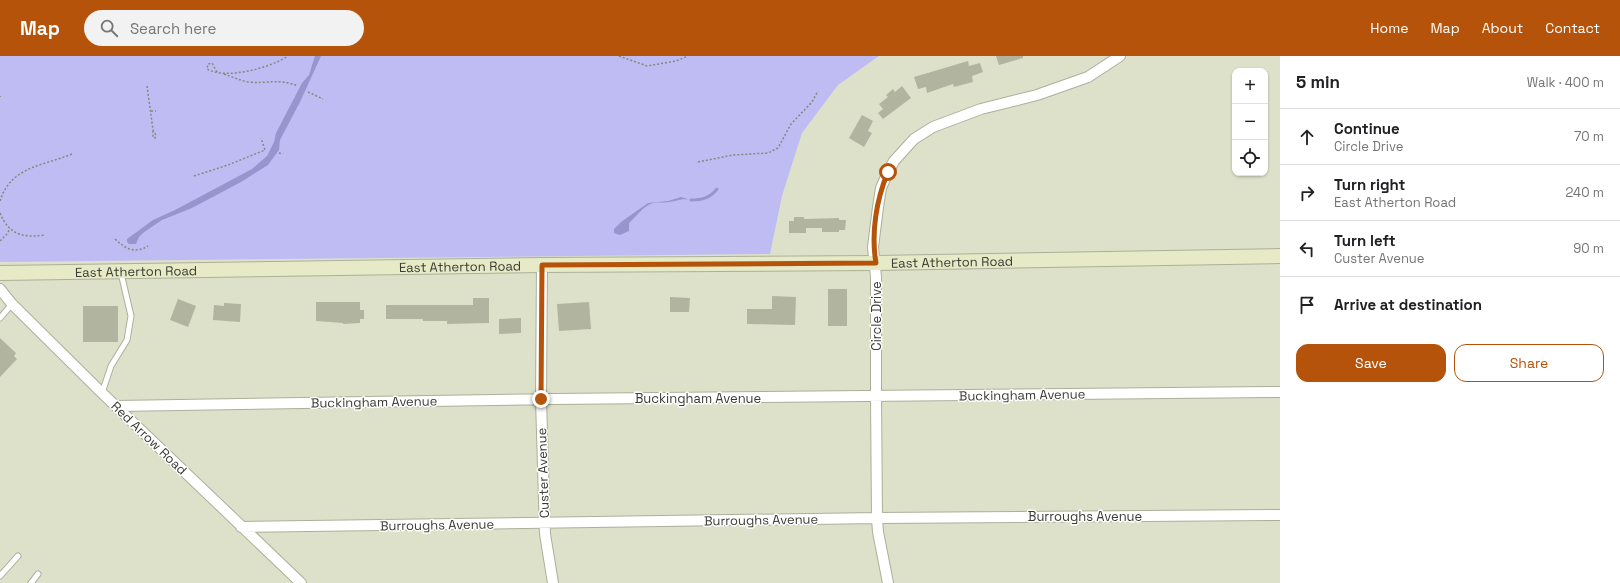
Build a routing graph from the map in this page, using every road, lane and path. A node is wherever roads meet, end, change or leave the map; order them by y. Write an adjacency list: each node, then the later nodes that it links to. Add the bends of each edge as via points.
1 (288, 56): 6 (path, via 258,69)
2 (619, 56): 3 (path, via 647,66 676,61)
3 (688, 56)
4 (1120, 56): 29 (street, Circle Drive, via 1088,77 1037,95 981,109 933,128 914,139 894,161 881,188 873,247)
5 (217, 72): 5 (path, via 207,69 208,64 212,63); 6 (path)
6 (222, 73): 8 (path, via 248,82 282,81)
7 (147, 86): 14 (path)
8 (298, 86)
9 (818, 91): 19 (path, via 812,102 791,124 775,151)
10 (308, 92): 11 (path)
11 (323, 99)
12 (156, 111): 13 (path)
13 (151, 112)
14 (154, 130)
15 (261, 138): 20 (path, via 265,150)
16 (280, 153): 18 (path)
17 (72, 154): 21 (path, via 18,174 5,189)
18 (283, 154)
19 (698, 162)
20 (194, 176)
21 (0, 202)
22 (0, 213): 23 (path)
23 (10, 229): 24 (path, via 26,236); 26 (path)
24 (45, 235)
25 (115, 239): 27 (path, via 125,248 133,250 141,250)
26 (0, 241)
27 (148, 246)
28 (1280, 256): 29 (street, East Atherton Road)
29 (876, 263): 30 (street, East Atherton Road); 38 (street, Circle Drive)
30 (542, 265): 32 (street, East Atherton Road); 39 (street, Custer Avenue)
31 (0, 272): 32 (street, East Atherton Road)
32 (121, 272): 37 (lane, via 130,316 127,340 111,366)
33 (0, 290): 34 (street, Red Arrow Road)
34 (12, 304): 35 (lane); 37 (street, Red Arrow Road)
35 (0, 318)
36 (1280, 392): 38 (street, Buckingham Avenue)
37 (102, 393): 40 (street, Red Arrow Road)
38 (876, 397): 39 (street, Buckingham Avenue); 42 (street, Circle Drive)
39 (541, 399): 40 (street, Buckingham Avenue); 43 (street, Custer Avenue)
40 (117, 406): 44 (street, Red Arrow Road)
41 (1280, 515): 42 (street, Burroughs Avenue)
42 (878, 518): 43 (street, Burroughs Avenue); 51 (street, Circle Drive, via 878,532)
43 (545, 524): 44 (street, Burroughs Avenue); 50 (street, Custer Avenue)
44 (242, 527): 49 (street, Red Arrow Road)
45 (18, 556): 47 (lane)
46 (38, 574): 48 (lane)
47 (0, 576)
48 (31, 583)
49 (301, 583)
50 (553, 583)
51 (888, 583)

